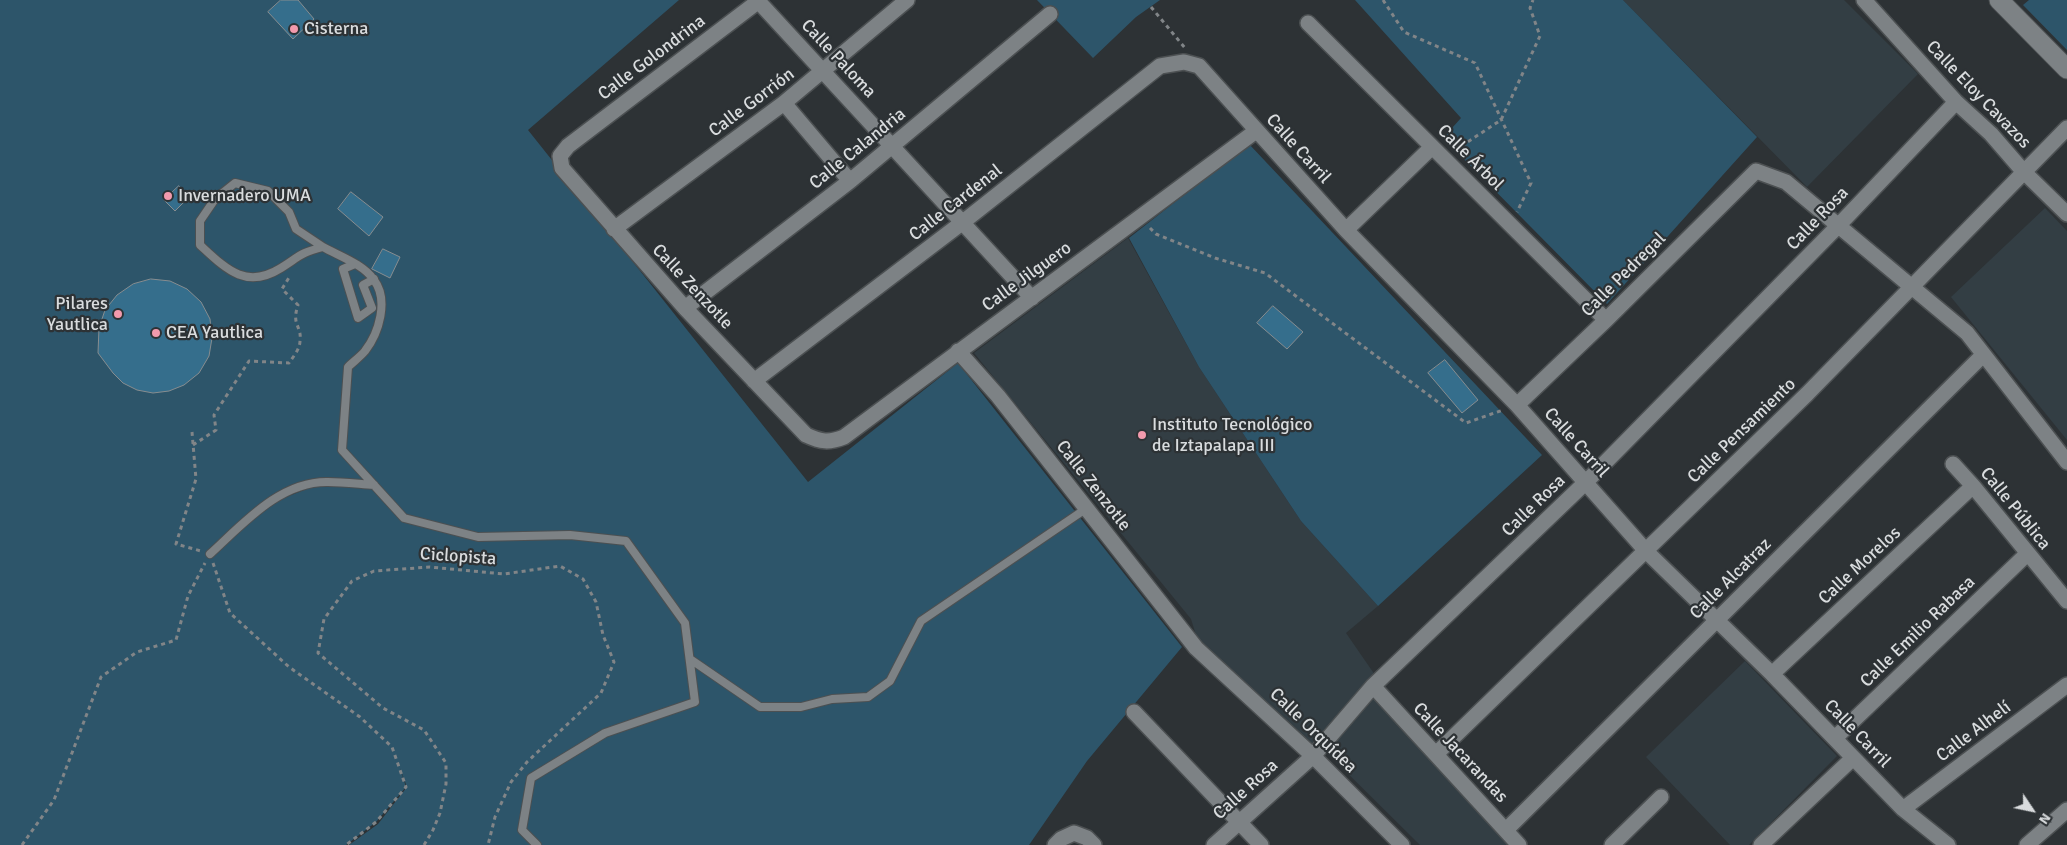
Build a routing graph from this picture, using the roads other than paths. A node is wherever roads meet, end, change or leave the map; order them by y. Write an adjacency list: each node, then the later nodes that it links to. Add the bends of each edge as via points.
1 (907, 0): 9 (street, Calle Gorrión)
2 (1864, 0): 10 (street, Calle Eloy Cavazos)
3 (759, 1): 9 (street, Calle Paloma); 14 (street, Calle Golondrina)
4 (2005, 2): 8 (street)
5 (1050, 14): 15 (street, Calle Calandria)
6 (1308, 23): 16 (street, Calle Árbol)
7 (1184, 62): 13 (street, Calle Carril, via 1199,66); 20 (street, Calle Cardenal, via 1160,66)
8 (2067, 69)
9 (824, 71): 11 (street, Calle Gorrión); 15 (street, Calle Paloma)
10 (1956, 102): 17 (street, Calle Eloy Cavazos, via 1991,134); 21 (street, Calle Rosa)
11 (784, 104): 18 (street); 22 (street, Calle Gorrión)
12 (2067, 128): 17 (street, Calle Pensamiento)
13 (1256, 131): 23 (street, Calle Carril); 28 (street, Calle Jilguero)
14 (568, 146): 22 (street, Calle Zenzotle, via 560,156 562,168)
15 (892, 146): 18 (street, Calle Calandria); 20 (street, Calle Paloma)
16 (1432, 146): 23 (street); 30 (street, Calle Árbol)
17 (2023, 171): 19 (street, Calle Eloy Cavazos); 27 (street, Calle Pensamiento)
18 (850, 181): 29 (street, Calle Calandria)
19 (2067, 214)
20 (963, 222): 28 (street, Calle Paloma); 33 (street, Calle Cardenal)
21 (1838, 226): 27 (street); 30 (street, Calle Pedregal, via 1786,182 1756,171); 38 (street, Calle Rosa)
22 (614, 229): 29 (street, Calle Zenzotle)
23 (1346, 230): 34 (street, Calle Carril)
24 (323, 247): 24 (lane, via 302,252 280,268 254,279 229,271 200,245 200,221 215,199 235,183 268,191 289,212 296,229); 25 (lane)
25 (355, 264): 26 (lane); 26 (lane, via 343,269 358,318 372,308 363,285)
26 (374, 279): 39 (lane, via 382,294 376,333 364,352 348,367 342,450)
27 (1912, 288): 32 (street, via 1967,333); 42 (street, Calle Pensamiento)
28 (1032, 298): 31 (street, Calle Jilguero)
29 (685, 308): 33 (street, Calle Zenzotle)
30 (1606, 320): 34 (street, Calle Pedregal)
31 (958, 350): 35 (street, Calle Jilguero, via 844,437 830,443); 41 (street, Calle Zenzotle)
32 (1983, 355): 36 (street); 46 (street, Calle Alcatraz)
33 (754, 381): 35 (street, Calle Zenzotle, via 806,435)
34 (1517, 405): 38 (street, Calle Carril)
35 (818, 441)
36 (2067, 462)
37 (1953, 464): 40 (street, Calle Pública)
38 (1586, 482): 42 (street, Calle Carril); 51 (street, Calle Rosa)
39 (374, 485): 43 (lane, via 326,482 291,488); 48 (lane, via 404,518 478,537 570,535 626,541 686,623)
40 (1973, 486): 44 (street, Calle Pública); 49 (street, Calle Morelos)
41 (1087, 508): 47 (street, Calle Zenzotle); 48 (lane, via 921,621 890,681 868,697 801,707 760,707)
42 (1646, 551): 46 (street, Calle Carril); 54 (street, Calle Pensamiento)
43 (210, 554)
44 (2027, 554): 45 (street, Calle Pública); 53 (street, Calle Emilio Rabasa)
45 (2067, 601)
46 (1716, 620): 49 (street, Calle Carril); 61 (street, Calle Alcatraz)
47 (1196, 648): 55 (street, Calle Orquídea)
48 (690, 660): 64 (lane, via 694,702 606,733 531,778 522,830)
49 (1772, 674): 53 (street, Calle Carril)
50 (2067, 685): 58 (street, Calle Alhelí)
51 (1373, 686): 54 (street, Calle Jacarandas); 55 (street, Calle Rosa)
52 (1134, 712): 60 (street)
53 (1835, 738): 56 (street, Calle Carril)
54 (1436, 754): 61 (street, Calle Jacarandas)
55 (1313, 756): 60 (street, Calle Rosa); 68 (street, Calle Orquídea)
56 (1853, 758): 58 (street, Calle Carril); 71 (street)
57 (1661, 797): 70 (street)
58 (1903, 809): 63 (street, Calle Carril)
59 (2067, 810): 72 (street)
60 (1238, 822): 66 (street, Calle Rosa); 67 (street)
61 (1506, 830): 69 (street, Calle Jacarandas)
62 (1090, 842): 65 (street, via 1074,833)
63 (1945, 844)
64 (538, 845)
65 (1055, 845)
66 (1214, 845)
67 (1261, 845)
68 (1402, 845)
69 (1519, 845)
70 (1612, 845)
71 (1761, 845)
72 (2027, 845)

